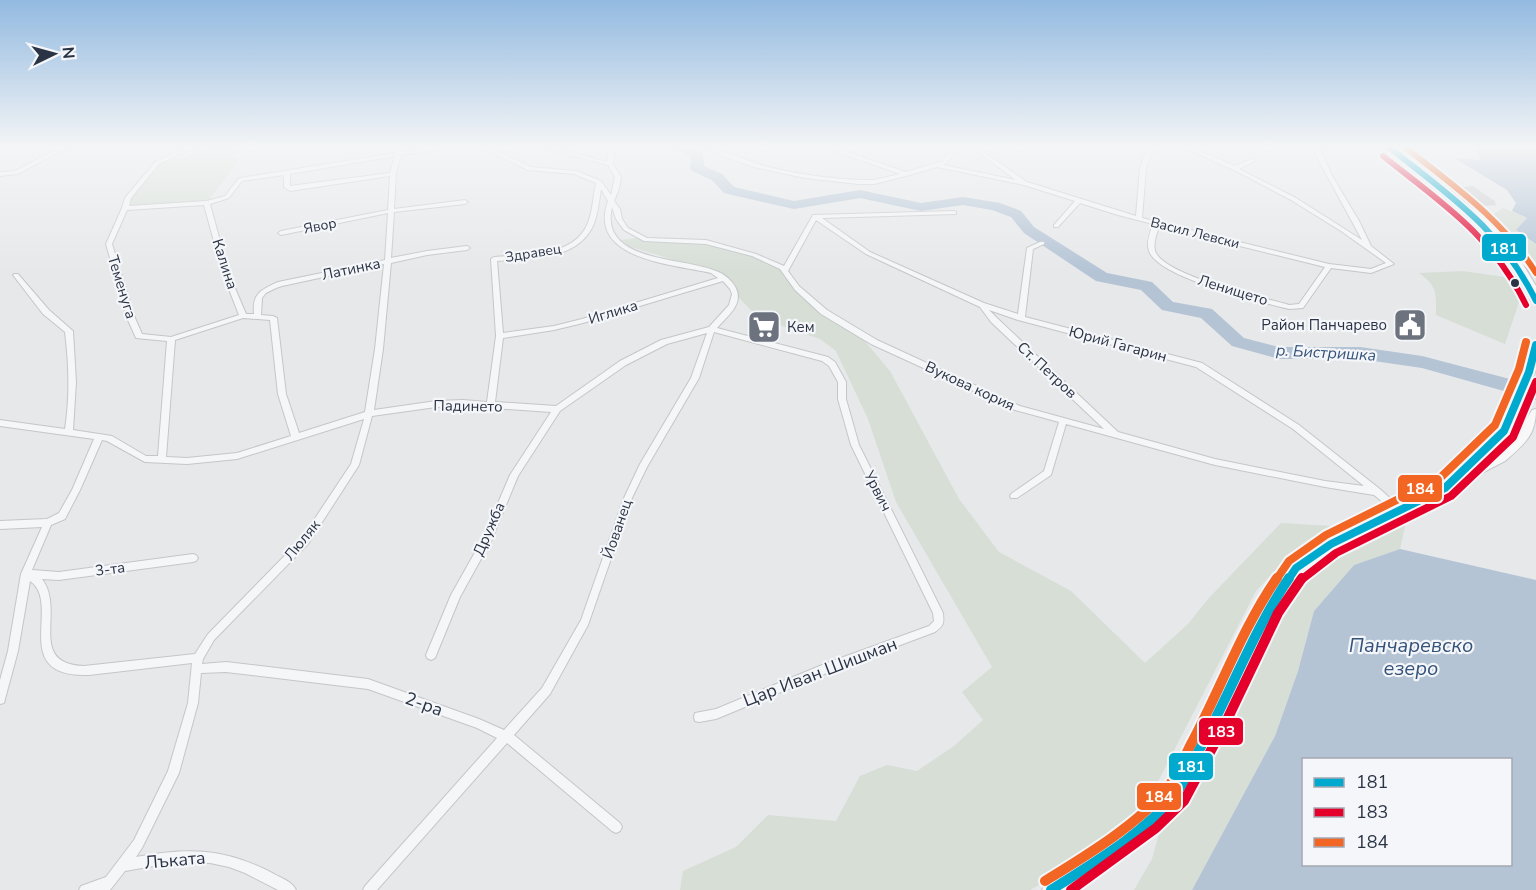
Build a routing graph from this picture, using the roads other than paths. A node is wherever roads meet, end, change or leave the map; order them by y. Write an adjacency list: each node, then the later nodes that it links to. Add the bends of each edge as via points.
1 (135, 190): 17 (street, Теменуга)
2 (233, 190): 16 (street, via 227,197)
3 (392, 190): 18 (street, Люляк)
4 (597, 190): 40 (street, Здравец, via 591,222 580,239 563,251 494,259)
5 (603, 190): 13 (street, Вукова кория)
6 (615, 190): 13 (street)
7 (1044, 190): 14 (street, Васил Левски)
8 (1141, 190): 21 (street)
9 (1277, 190): 26 (street)
10 (1336, 190): 26 (street)
11 (1443, 190): 12 (main road)
12 (1456, 200): 31 (main road, via 1504,237); 34 (main road, via 1518,261)
13 (610, 201): 30 (street, Вукова кория, via 626,229 646,240 726,246); 33 (street, via 608,226 616,240 639,255 693,266)
14 (1078, 201): 21 (street, Васил Левски); 23 (street)
15 (465, 202): 18 (street, Явор)
16 (207, 203): 17 (street); 36 (street, Калина, via 226,274)
17 (125, 208): 41 (street, Теменуга, via 109,244 131,318 139,336)
18 (390, 211): 24 (street, Явор); 28 (street, Люляк)
19 (954, 213): 20 (street)
20 (815, 216): 30 (street); 35 (street, Юрий Гагарин, via 868,253)
21 (1139, 219): 22 (street, Васил Левски)
22 (1156, 223): 29 (street, Васил Левски); 29 (street, Ленището, via 1152,254 1163,264 1187,276 1289,307 1301,306)
23 (1056, 226)
24 (281, 233)
25 (1041, 243): 38 (street, via 1030,248)
26 (1369, 246): 29 (street, Васил Левски, via 1391,264 1371,271)
27 (467, 248): 28 (street, Латинка)
28 (388, 261): 37 (street, Латинка, via 266,289 258,296); 46 (street, Люляк)
29 (1329, 266)
30 (785, 271): 47 (street, Вукова кория, via 797,288 824,312 874,342 1018,408)
31 (1536, 273)
32 (16, 275): 49 (street, via 46,312 69,331)
33 (724, 278): 39 (street, Йованец, via 735,294 732,306); 40 (street, Иглика, via 583,321)
34 (1536, 301)
35 (981, 305): 38 (street, Юрий Гагарин); 50 (street, Ст. Петров)
36 (243, 316): 37 (street); 41 (street, Теменуга)
37 (258, 316): 52 (street, via 273,318 282,394)
38 (1021, 318): 55 (street, Юрий Гагарин, via 1199,365 1296,427)
39 (712, 329): 44 (street, via 664,342 623,363); 62 (street, Урвич, via 832,364 842,382 842,399 855,446 938,613); 67 (street, Йованец, via 695,378 627,498 585,622 546,692)
40 (500, 336): 43 (street)
41 (171, 339): 53 (street)
42 (1536, 345): 54 (main road, via 1504,431)
43 (491, 405): 44 (street, Падинето); 46 (street, Падинето, via 436,404)
44 (557, 409): 63 (street, Дружба, via 514,475)
45 (1536, 413): 54 (main road, via 1522,438 1501,458)
46 (369, 414): 52 (street, Падинето); 64 (street, Люляк, via 355,465 305,541 211,637)
47 (1063, 422): 50 (street, Вукова кория); 56 (street, via 1048,473)
48 (0, 423): 49 (street, Падинето)
49 (69, 433): 51 (street, Падинето)
50 (1115, 433): 55 (street, Вукова кория, via 1215,462)
51 (99, 437): 53 (street, Падинето, via 109,438 145,459); 58 (street, via 62,516)
52 (297, 437): 53 (street, Падинето, via 237,456)
53 (162, 460)
54 (1445, 488): 57 (main road)
55 (1378, 492): 57 (street, Юрий Гагарин)
56 (1014, 496)
57 (1399, 510): 74 (main road, via 1331,544 1296,568 1269,608 1175,795 1141,827)
58 (48, 523): 59 (street); 61 (street)
59 (0, 525)
60 (193, 558): 61 (street, 3-та, via 59,576)
61 (26, 574): 64 (street, 2-ра, via 40,582 44,591 45,644 47,652 61,666 93,670); 65 (street)
62 (939, 623): 66 (street, Цар Иван Шишман, via 716,714)
63 (431, 655)
64 (198, 663): 67 (street, 2-ра, via 368,684); 69 (street, Люляк, via 188,724 173,772 150,824)
65 (0, 699)
66 (699, 717)
67 (506, 736): 68 (street, 2-ра); 73 (street, Йованец)
68 (616, 827)
69 (124, 866): 70 (street, Люляк); 72 (street, Лъката, via 194,855 219,857 252,868)
70 (107, 885): 71 (street)
71 (85, 890)
72 (290, 890)
73 (369, 890)
74 (1051, 890)

